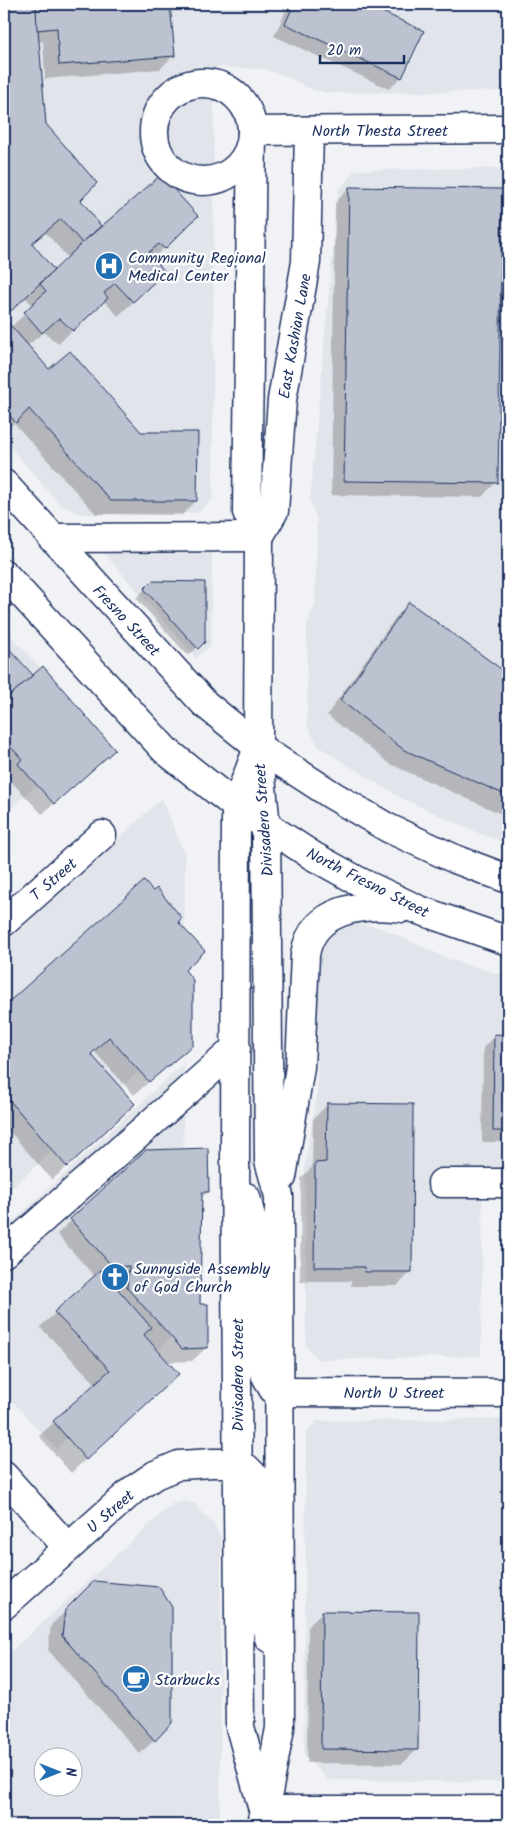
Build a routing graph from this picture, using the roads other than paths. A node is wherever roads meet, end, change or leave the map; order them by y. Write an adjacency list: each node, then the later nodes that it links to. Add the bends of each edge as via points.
1 (508, 129): 3 (main road, North Thesta Street)
2 (252, 130): 3 (main road, North Thesta Street); 5 (main road, East Kashian Lane, via 246,512)
3 (310, 131): 5 (main road, East Kashian Lane, via 306,262 282,400 274,511)
4 (4, 484): 6 (main road, Fresno Street)
5 (259, 537): 6 (main road); 8 (main road, East Kashian Lane)
6 (52, 538): 8 (main road, Fresno Street, via 205,704)
7 (4, 574): 9 (main road, via 165,750)
8 (258, 747): 9 (main road, Divisadero Street); 10 (main road, Divisadero Street); 12 (main road, via 388,828)
9 (236, 806): 10 (main road, North Fresno Street); 16 (main road, Divisadero Street)
10 (266, 827): 13 (main road, North Fresno Street, via 352,878); 20 (main road, Divisadero Street, via 269,1161)
11 (102, 835): 14 (main road, T Street)
12 (508, 880)
13 (419, 910): 15 (main road, North Fresno Street); 20 (main road, via 376,906 353,908 326,919 308,942 300,1067)
14 (4, 922)
15 (508, 941)
16 (236, 1048): 17 (main road, Divisadero Street); 21 (main road)
17 (235, 1157): 22 (main road, via 256,1237 260,1362 273,1389); 24 (main road, Divisadero Street)
18 (442, 1183): 19 (main road)
19 (508, 1183)
20 (279, 1196): 22 (main road, Divisadero Street)
21 (4, 1253)
22 (280, 1392): 23 (main road, North U Street); 28 (main road, Divisadero Street)
23 (508, 1393)
24 (237, 1463): 26 (main road, U Street, via 180,1465 155,1475 133,1490); 28 (main road, via 254,1476 259,1487 257,1590); 30 (main road, Divisadero Street, via 240,1727)
25 (4, 1476): 26 (main road)
26 (68, 1548): 27 (main road, U Street)
27 (4, 1605)
28 (279, 1676): 30 (main road, Divisadero Street, via 280,1728)
29 (508, 1810): 30 (main road)
30 (263, 1818)

